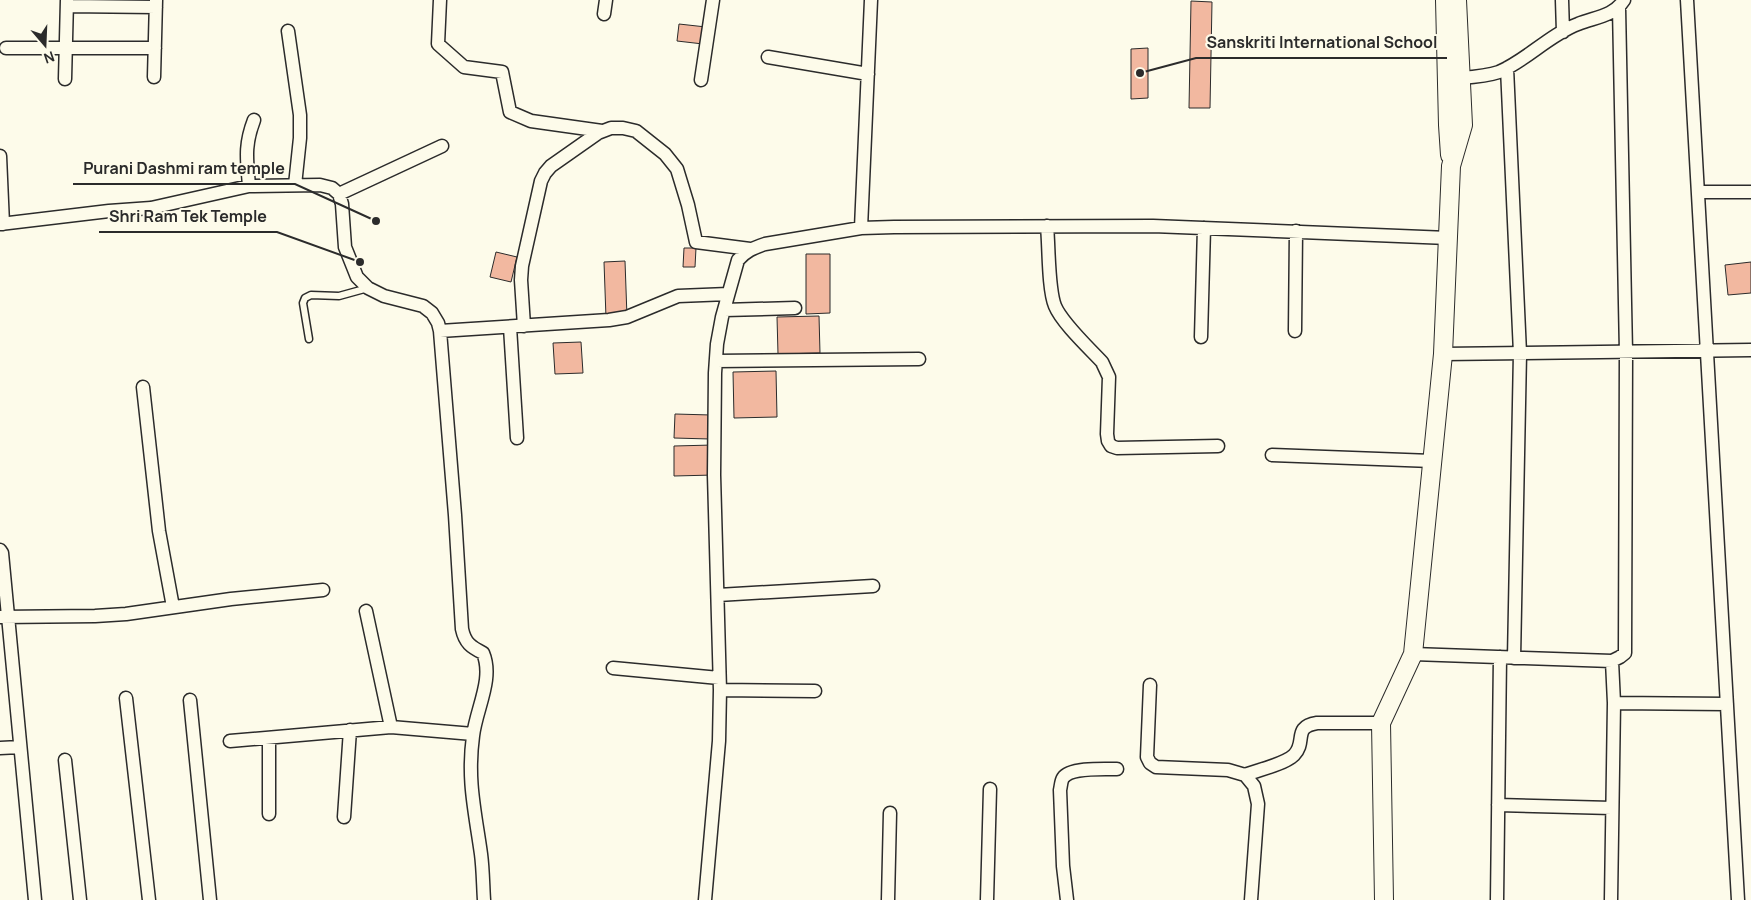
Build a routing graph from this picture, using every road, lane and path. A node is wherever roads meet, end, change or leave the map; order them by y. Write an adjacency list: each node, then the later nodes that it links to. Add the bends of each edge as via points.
1 (440, 0): 26 (street, via 438,44 464,67 502,72 510,112 531,121)
2 (606, 0): 12 (street)
3 (713, 0): 24 (street)
4 (871, 0): 20 (street)
5 (1445, 0): 29 (main road)
6 (1458, 0): 22 (main road)
7 (1562, 0): 14 (street)
8 (1687, 0): 32 (street)
9 (67, 3): 10 (street); 16 (street)
10 (156, 3): 17 (street)
11 (1621, 4): 14 (street, via 1611,13 1576,24); 54 (street)
12 (604, 14)
13 (288, 30): 30 (street, via 300,115)
14 (1563, 32): 19 (street)
15 (6, 48): 16 (street)
16 (66, 48): 17 (street); 23 (street)
17 (155, 48): 21 (street)
18 (768, 57): 20 (street)
19 (1507, 68): 22 (street, via 1490,75); 55 (street)
20 (868, 74): 37 (street)
21 (154, 78)
22 (1461, 78): 29 (main road, via 1463,125)
23 (65, 79)
24 (701, 80)
25 (254, 120): 31 (street, via 246,149)
26 (602, 132): 41 (street, via 610,128 636,131 665,154 677,169 696,242); 46 (street, via 551,166 541,181 522,266)
27 (442, 146): 34 (street)
28 (0, 156): 35 (street)
29 (1452, 166): 40 (main road)
30 (296, 185): 31 (street); 34 (street, via 326,186)
31 (249, 186): 35 (street, via 151,208)
32 (1698, 192): 33 (street); 52 (street)
33 (1751, 192)
34 (338, 194): 42 (street, via 342,204 345,247 357,277)
35 (2, 224)
36 (1047, 226): 37 (street); 38 (street); 61 (street, via 1055,306 1102,362 1109,378 1106,434 1111,446)
37 (861, 228): 41 (street)
38 (1204, 228): 39 (street); 50 (street)
39 (1296, 232): 40 (street); 49 (street)
40 (1448, 238): 56 (main road)
41 (750, 249): 43 (street, via 738,260)
42 (368, 288): 48 (street, via 384,296 423,306 432,313); 51 (lane, via 339,296 311,295 305,298 303,304)
43 (728, 294): 45 (street); 46 (street, via 678,296 624,318)
44 (795, 308): 45 (street)
45 (724, 310): 58 (street)
46 (524, 326): 47 (street)
47 (510, 327): 48 (street); 60 (street)
48 (440, 331): 87 (street, via 462,629 464,640 483,653 486,662)
49 (1295, 331)
50 (1201, 337)
51 (309, 339)
52 (1707, 350): 53 (street); 54 (street); 83 (street)
53 (1751, 350)
54 (1626, 352): 55 (street); 74 (street, via 1626,646 1625,652)
55 (1520, 353): 56 (street); 73 (street)
56 (1443, 354): 63 (main road)
57 (919, 360): 58 (street)
58 (716, 361): 67 (street, via 714,475)
59 (143, 387): 68 (street, via 159,531)
60 (517, 438)
61 (1218, 446)
62 (1272, 455): 63 (street)
63 (1432, 461): 71 (main road)
64 (0, 550): 70 (street)
65 (873, 586): 67 (street)
66 (323, 590): 68 (street)
67 (718, 595): 77 (street)
68 (173, 606): 70 (street, via 95,616)
69 (366, 611): 85 (street)
70 (4, 617): 76 (street)
71 (1413, 654): 72 (street); 84 (main road)
72 (1500, 657): 73 (street); 96 (street)
73 (1514, 658): 74 (street)
74 (1612, 661): 82 (street)
75 (613, 668): 77 (street)
76 (6, 670): 90 (street)
77 (720, 684): 79 (street); 106 (street)
78 (1150, 685): 94 (street, via 1147,757 1150,764 1156,767 1228,770)
79 (815, 691)
80 (126, 698): 103 (street)
81 (190, 700): 104 (street)
82 (1614, 703): 83 (street); 97 (street)
83 (1727, 704): 114 (street)
84 (1381, 723): 94 (street, via 1308,724 1302,729 1296,754); 111 (main road)
85 (391, 727): 86 (street); 87 (street)
86 (350, 730): 88 (street); 100 (street)
87 (473, 734): 105 (street, via 471,786)
88 (269, 738): 89 (street); 98 (street)
89 (230, 741)
90 (20, 747): 91 (street); 101 (street)
91 (0, 748)
92 (65, 760): 102 (street)
93 (1117, 768): 109 (street, via 1076,771 1062,779 1063,866)
94 (1245, 775): 110 (street, via 1254,786 1258,804)
95 (990, 789): 108 (street)
96 (1498, 805): 97 (street); 112 (street)
97 (1612, 808): 113 (street)
98 (269, 814)
99 (890, 814): 107 (street)
100 (344, 817)
101 (35, 900)
102 (80, 900)
103 (149, 900)
104 (210, 900)
105 (484, 900)
106 (705, 900)
107 (888, 900)
108 (987, 900)
109 (1067, 900)
110 (1251, 900)
111 (1384, 900)
112 (1497, 900)
113 (1611, 900)
114 (1738, 900)

